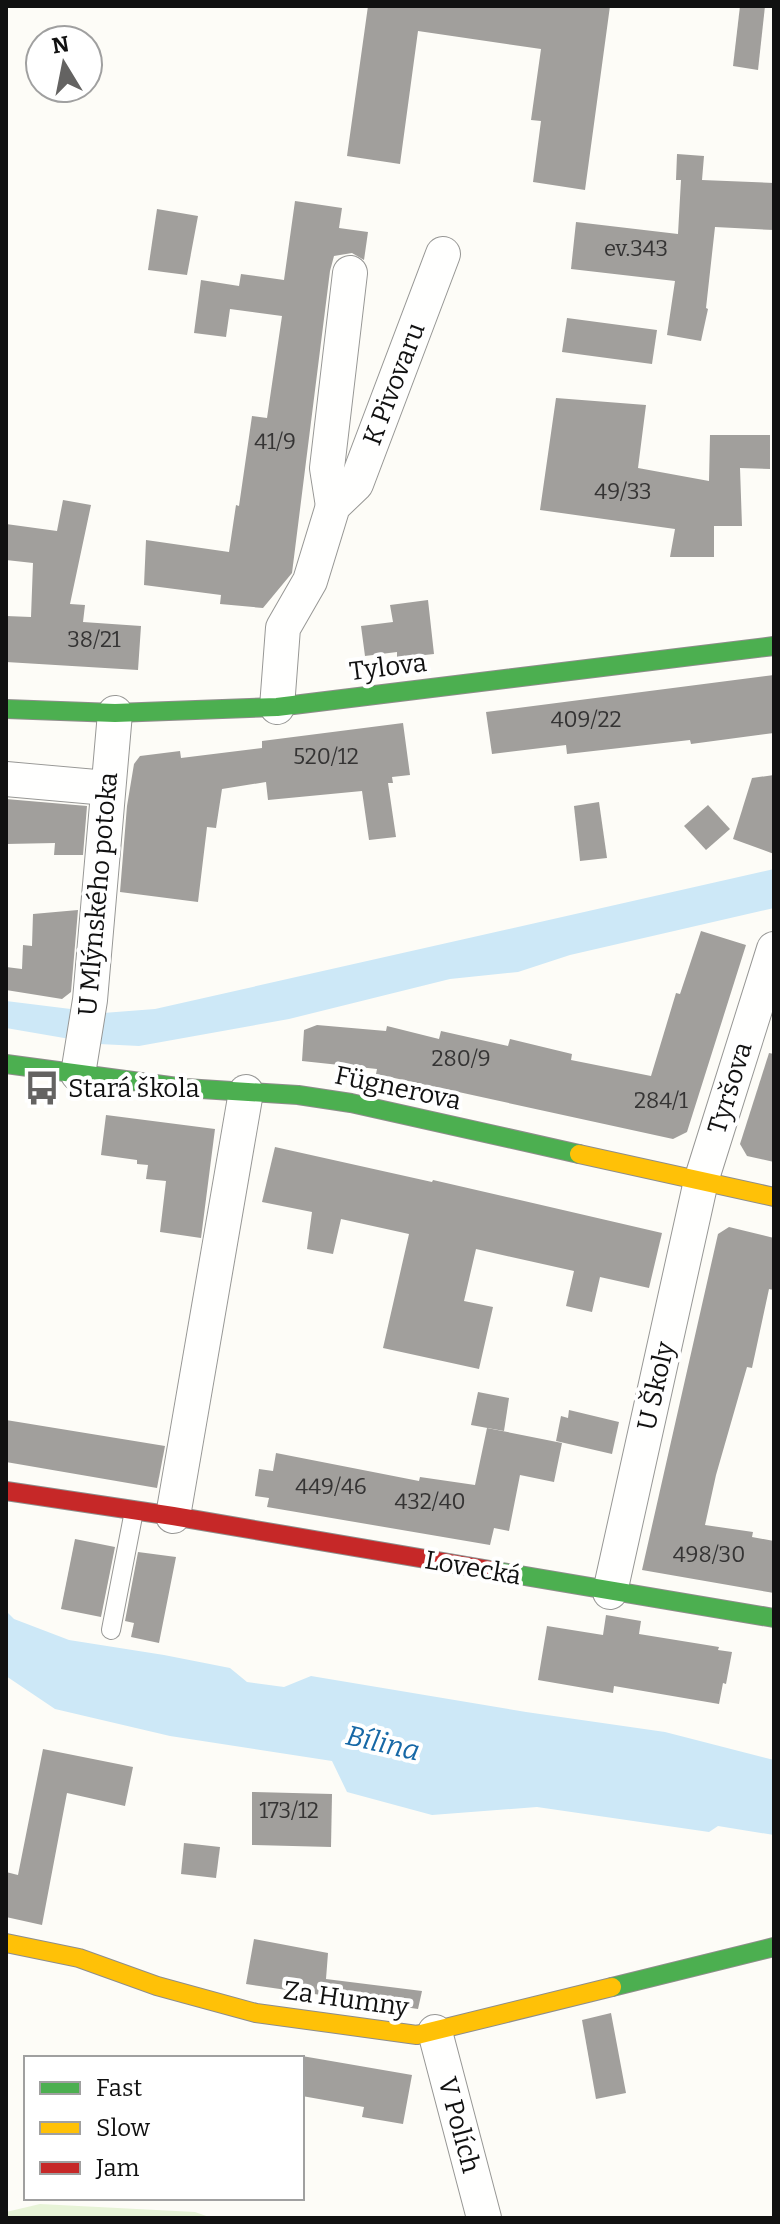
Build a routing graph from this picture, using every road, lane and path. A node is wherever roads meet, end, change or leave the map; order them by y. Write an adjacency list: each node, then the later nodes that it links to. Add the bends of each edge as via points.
1 (443, 254): 3 (street, K Pivovaru, via 356,484)
2 (350, 273): 3 (street, K Pivovaru, via 327,468)
3 (333, 506): 5 (street, K Pivovaru, via 310,581 283,628)
4 (774, 646): 5 (street, Tylova)
5 (277, 707): 7 (street, Tylova)
6 (6, 709): 7 (street, Tylova)
7 (115, 713): 9 (street, U Mlýnského potoka)
8 (6, 779): 9 (street)
9 (107, 788): 11 (street, U Mlýnského potoka)
10 (774, 949): 14 (street, Tyršova)
11 (80, 1061): 12 (street, Fügnerova); 13 (street, Fügnerova, via 185,1088)
12 (6, 1064)
13 (246, 1092): 14 (street, Fügnerova, via 351,1103); 18 (street)
14 (701, 1181): 15 (street, Fügnerova); 19 (street, U Školy)
15 (774, 1197)
16 (6, 1491): 17 (street, Lovecká)
17 (134, 1511): 18 (street, Lovecká); 21 (lane)
18 (173, 1516): 19 (street, Lovecká)
19 (610, 1592): 20 (street, Lovecká)
20 (774, 1618)
21 (111, 1630)
22 (6, 1943): 24 (street, Za Humny, via 79,1958 256,2013 417,2035)
23 (774, 1947): 24 (street, Za Humny)
24 (435, 2032): 25 (street, V Polích)
25 (484, 2218)

